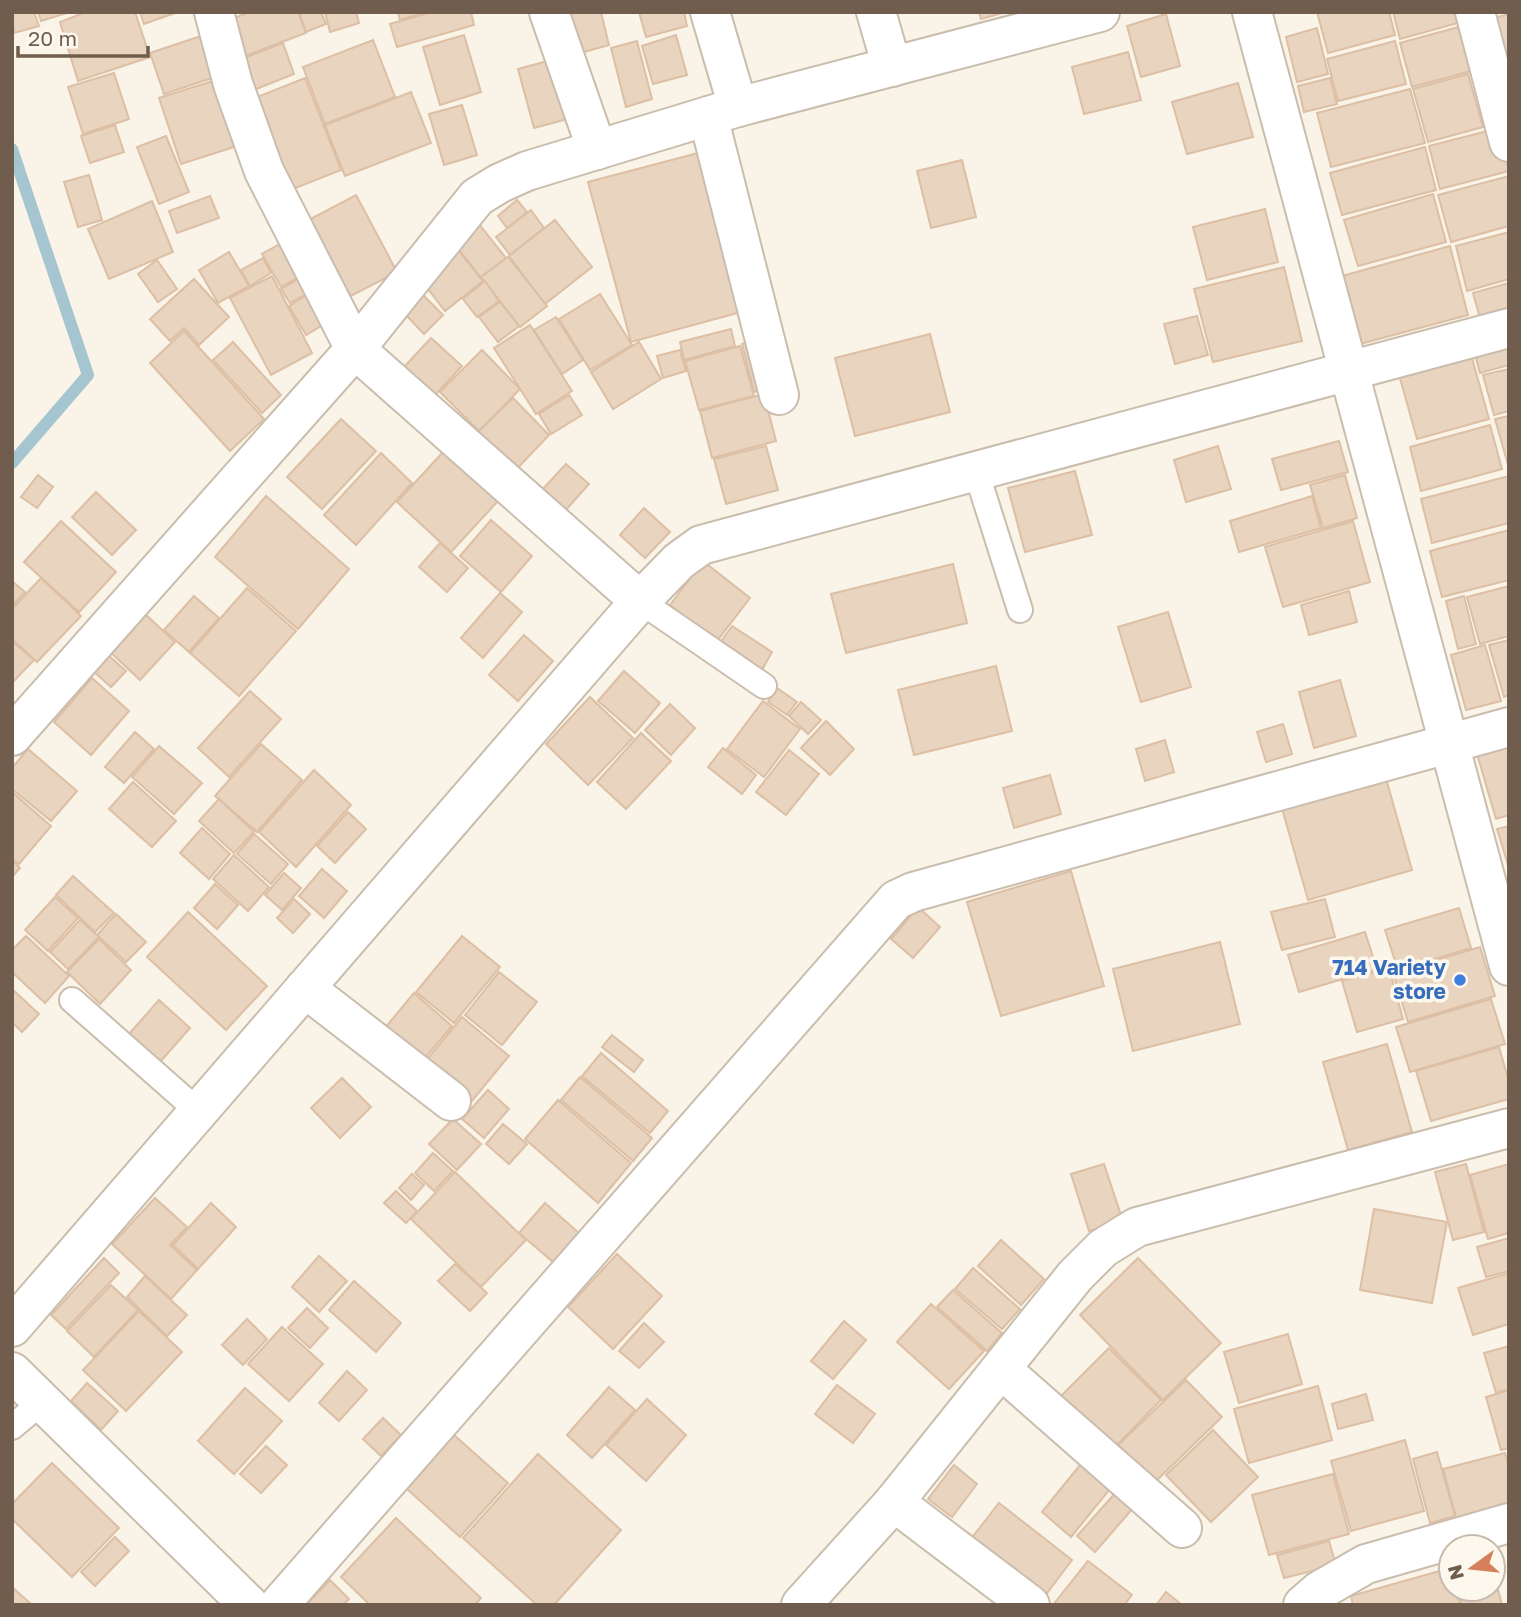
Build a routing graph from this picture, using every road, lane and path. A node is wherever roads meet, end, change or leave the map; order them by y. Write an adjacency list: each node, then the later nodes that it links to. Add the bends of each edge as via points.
1 (214, 12): 14 (street, via 264,171)
2 (549, 12): 12 (street)
3 (710, 12): 10 (street)
4 (876, 12): 9 (street)
5 (1100, 12): 8 (street)
6 (1252, 12): 15 (street)
7 (1475, 12): 11 (street)
8 (1040, 20): 9 (street)
9 (892, 67): 10 (street)
10 (723, 112): 12 (street); 16 (street)
11 (1509, 142)
12 (597, 150): 14 (street, via 527,171 477,197)
13 (1509, 327): 15 (street)
14 (355, 349): 18 (street); 22 (street)
15 (1349, 370): 17 (street); 23 (street)
16 (779, 396)
17 (976, 471): 18 (street, via 701,545); 19 (lane)
18 (640, 601): 20 (lane); 25 (street)
19 (1020, 610)
20 (764, 686)
21 (1509, 727): 23 (street)
22 (12, 736)
23 (1449, 742): 24 (street); 39 (street, via 896,900)
24 (1509, 966)
25 (305, 988): 27 (street); 28 (street)
26 (72, 1000): 28 (lane)
27 (451, 1101)
28 (199, 1112): 30 (street)
29 (1509, 1128): 31 (street, via 1137,1227 1103,1248 1075,1276)
30 (12, 1327)
31 (1001, 1369): 35 (street); 37 (street)
32 (12, 1372): 33 (street)
33 (42, 1402): 34 (lane); 38 (street)
34 (12, 1427)
35 (894, 1502): 40 (street); 41 (street)
36 (1509, 1523): 42 (street, via 1366,1564)
37 (1182, 1528)
38 (249, 1605)
39 (279, 1605)
40 (801, 1605)
41 (1030, 1605)
42 (1303, 1605)

